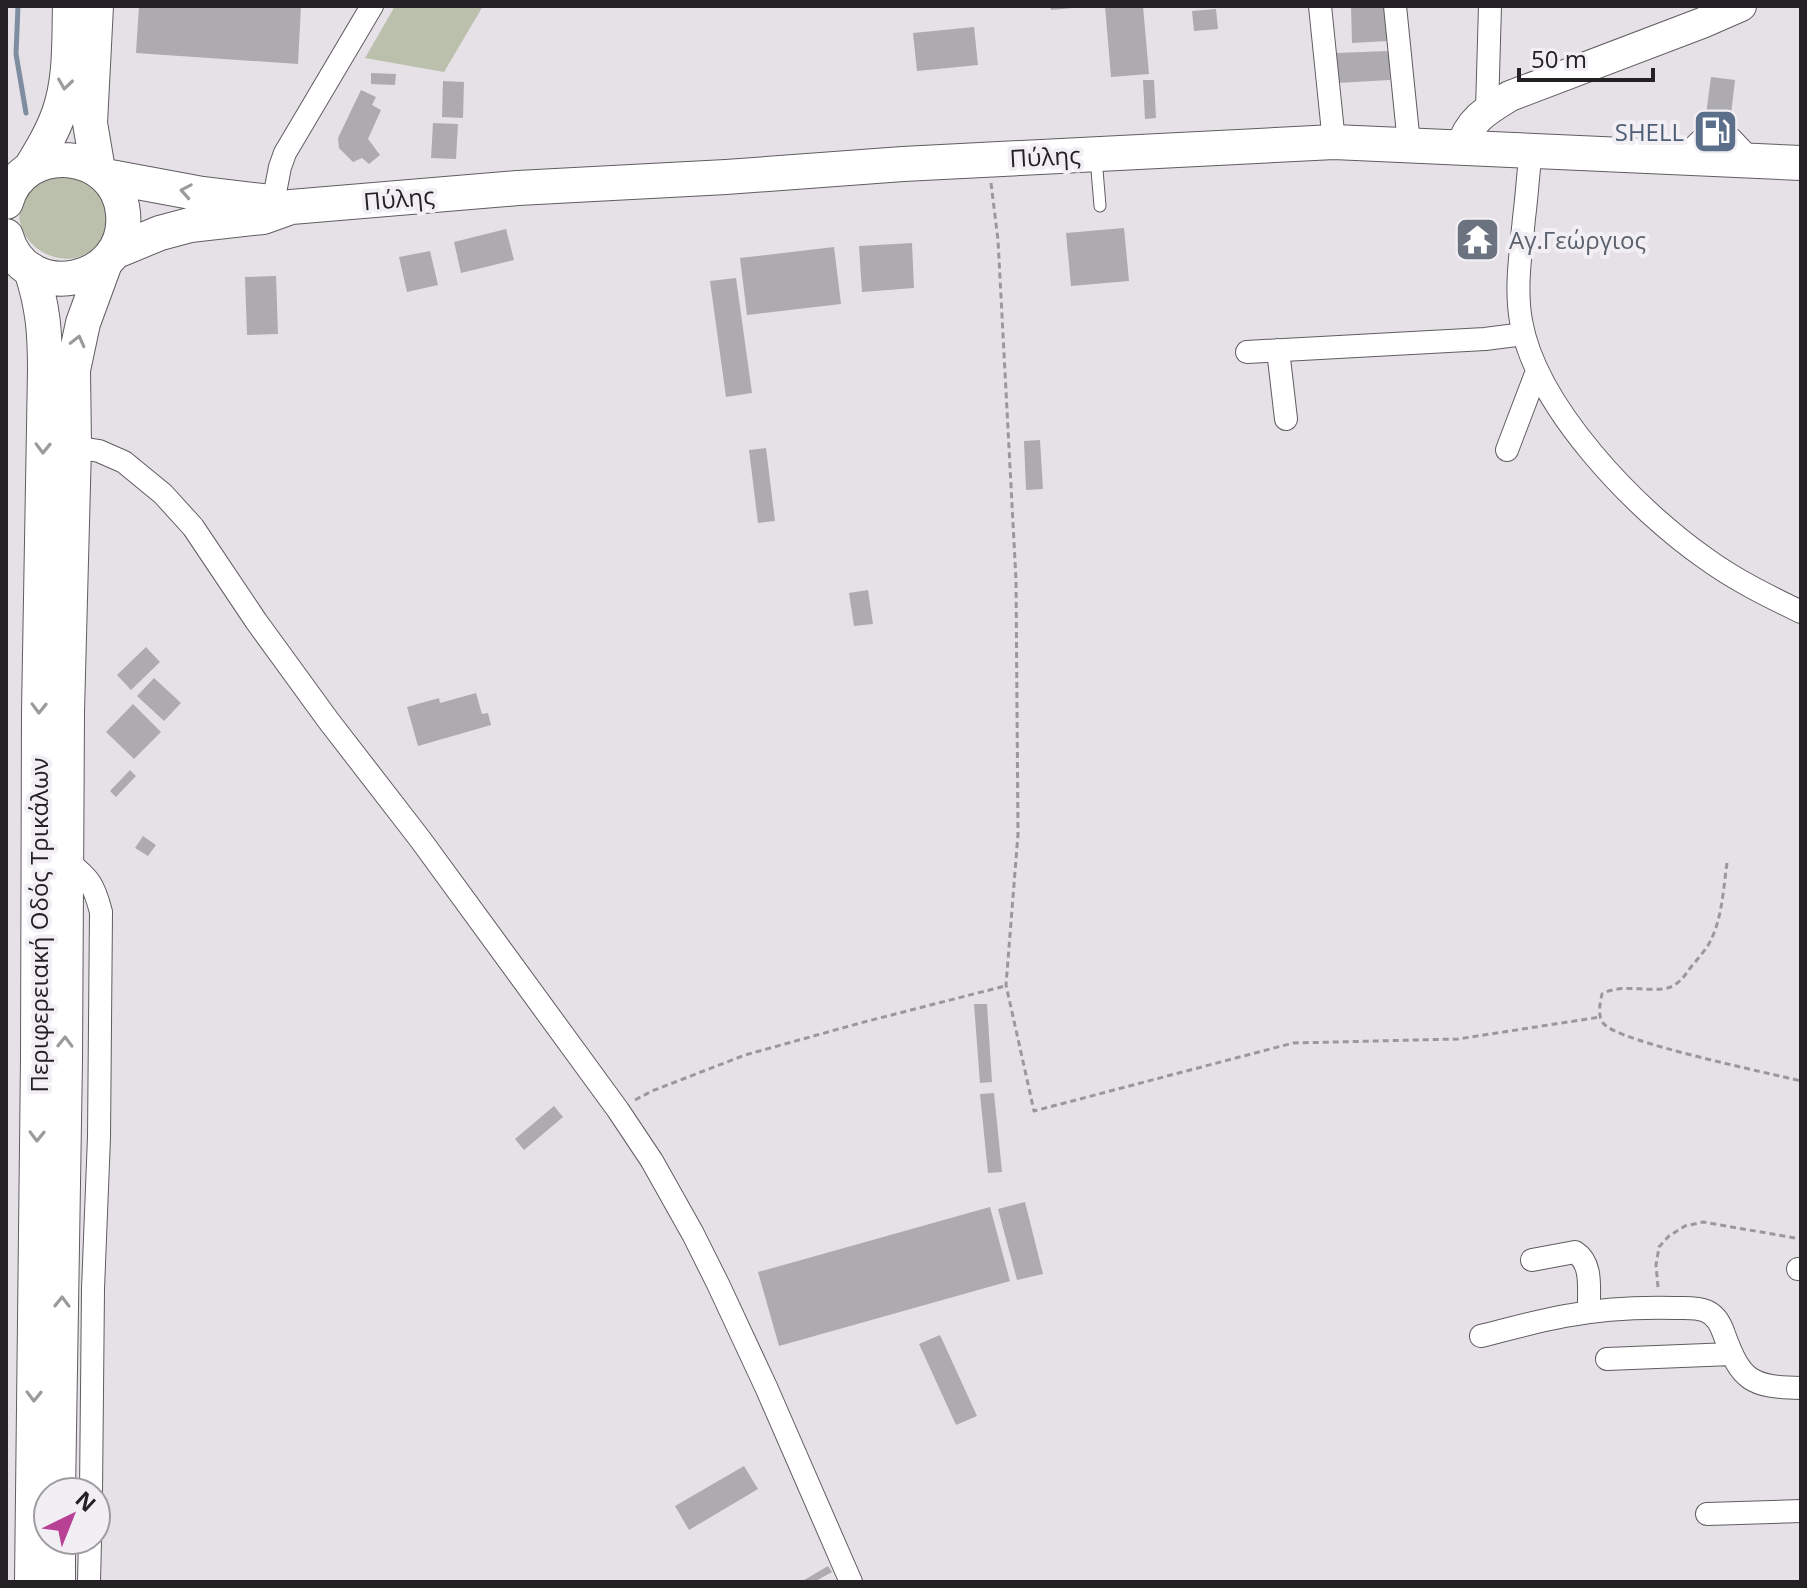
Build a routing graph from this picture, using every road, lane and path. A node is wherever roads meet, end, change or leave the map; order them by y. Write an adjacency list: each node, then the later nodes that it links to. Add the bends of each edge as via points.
1 (70, 6): 17 (main road, one-way to 17, via 63,99 49,136)
2 (96, 6): 16 (main road, via 90,123)
3 (372, 6): 18 (street, via 285,153 276,181)
4 (1320, 6): 9 (street)
5 (1395, 6): 10 (street)
6 (1490, 6): 8 (street)
7 (1741, 6): 8 (street, via 1510,96)
8 (1487, 110): 11 (street, via 1465,133)
9 (1334, 142): 10 (main road, Πύλης); 13 (main road, Πύλης)
10 (1409, 144): 11 (main road, Πύλης)
11 (1461, 148): 12 (main road, Πύλης)
12 (1531, 151): 15 (main road, Πύλης); 22 (street, via 1519,282)
13 (1096, 153): 14 (main road, Πύλης); 19 (lane)
14 (991, 159): 18 (main road, Πύλης); 32 (path, via 1016,580 1018,834)
15 (1801, 163)
16 (102, 173): 17 (main road, via 82,162 46,161); 18 (main road, one-way to 16); 21 (main road, Περιφερειακή Οδός Τρικάλων, via 118,192 123,212 122,233)
17 (12, 190)
18 (282, 205): 21 (main road, via 263,217 160,233)
19 (1100, 206)
20 (15, 254): 21 (main road, via 49,278 69,279 89,274); 50 (main road, Περιφερειακή Οδός Τρικάλων, one-way to 50, via 40,296 45,342)
21 (110, 257): 27 (main road, Περιφερειακή Οδός Τρικάλων, one-way to 21, via 74,361 92,295)
22 (1524, 334): 23 (street); 25 (street)
23 (1278, 350): 24 (street); 26 (street)
24 (1247, 352)
25 (1537, 371): 28 (street); 29 (street, via 1597,459 1638,502 1705,559)
26 (1286, 419)
27 (74, 447): 30 (main road, Περιφερειακή Οδός Τρικάλων); 35 (street, via 124,462 193,527 328,720)
28 (1507, 450)
29 (1801, 612)
30 (67, 861): 44 (main road, Περιφερειακή Οδός Τρικάλων, one-way to 30); 45 (street, via 90,882 101,912)
31 (1727, 863): 33 (path, via 1712,938 1679,983 1664,989 1606,991)
32 (1006, 985): 33 (path, via 1034,1111 1293,1043 1458,1039); 35 (path, via 745,1055)
33 (1600, 1017): 34 (path, via 1612,1031 1642,1042)
34 (1801, 1081)
35 (618, 1110): 53 (street, via 712,1272)
36 (1801, 1239): 38 (path, via 1703,1222 1685,1226 1659,1247)
37 (1532, 1260): 39 (street, via 1575,1252 1582,1257)
38 (1659, 1307): 39 (street); 41 (street, via 1707,1311 1722,1327)
39 (1589, 1312): 40 (street)
40 (1481, 1336)
41 (1731, 1354): 42 (street); 43 (street, via 1749,1378 1763,1385)
42 (1607, 1359)
43 (1801, 1388)
44 (58, 1476)
45 (91, 1476)
46 (1801, 1511): 47 (street)
47 (1707, 1514)
48 (58, 1556): 51 (main road)
49 (90, 1556): 52 (street)
50 (32, 1582)
51 (58, 1582)
52 (89, 1582)
53 (851, 1582)

